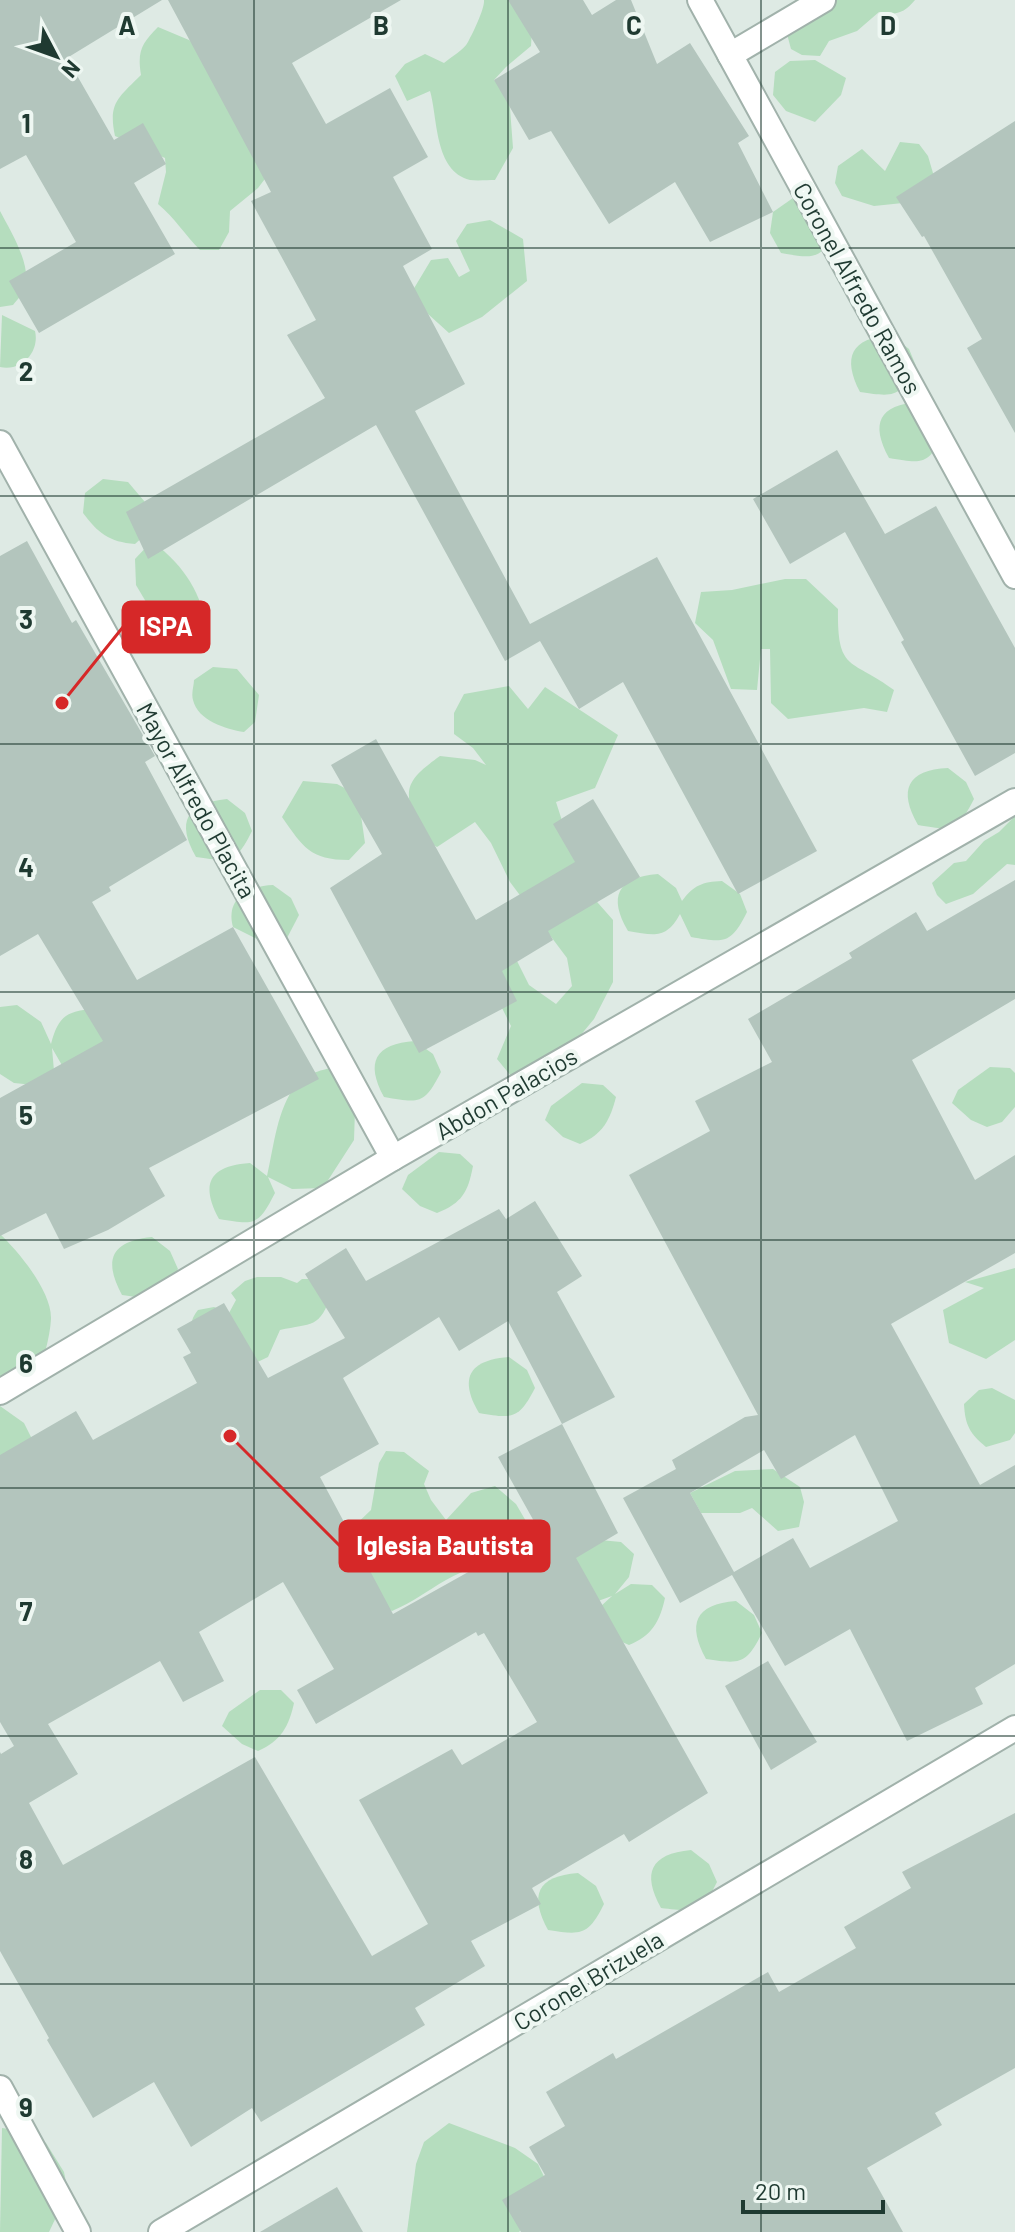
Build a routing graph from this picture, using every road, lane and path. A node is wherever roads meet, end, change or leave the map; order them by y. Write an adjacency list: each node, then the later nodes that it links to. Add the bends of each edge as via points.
1 (700, 0): 3 (street, Coronel Alfredo Ramos)
2 (823, 0): 3 (street)
3 (730, 55): 5 (street, Coronel Alfredo Ramos)
4 (0, 443): 7 (street, Mayor Alfredo Placita)
5 (1015, 576)
6 (1015, 801): 7 (street, Abdon Palacios)
7 (393, 1158): 8 (street, Abdon Palacios)
8 (0, 1392)
9 (1015, 1728): 12 (street, Coronel Brizuela)
10 (0, 2088): 11 (street)
11 (78, 2232)
12 (161, 2232)

